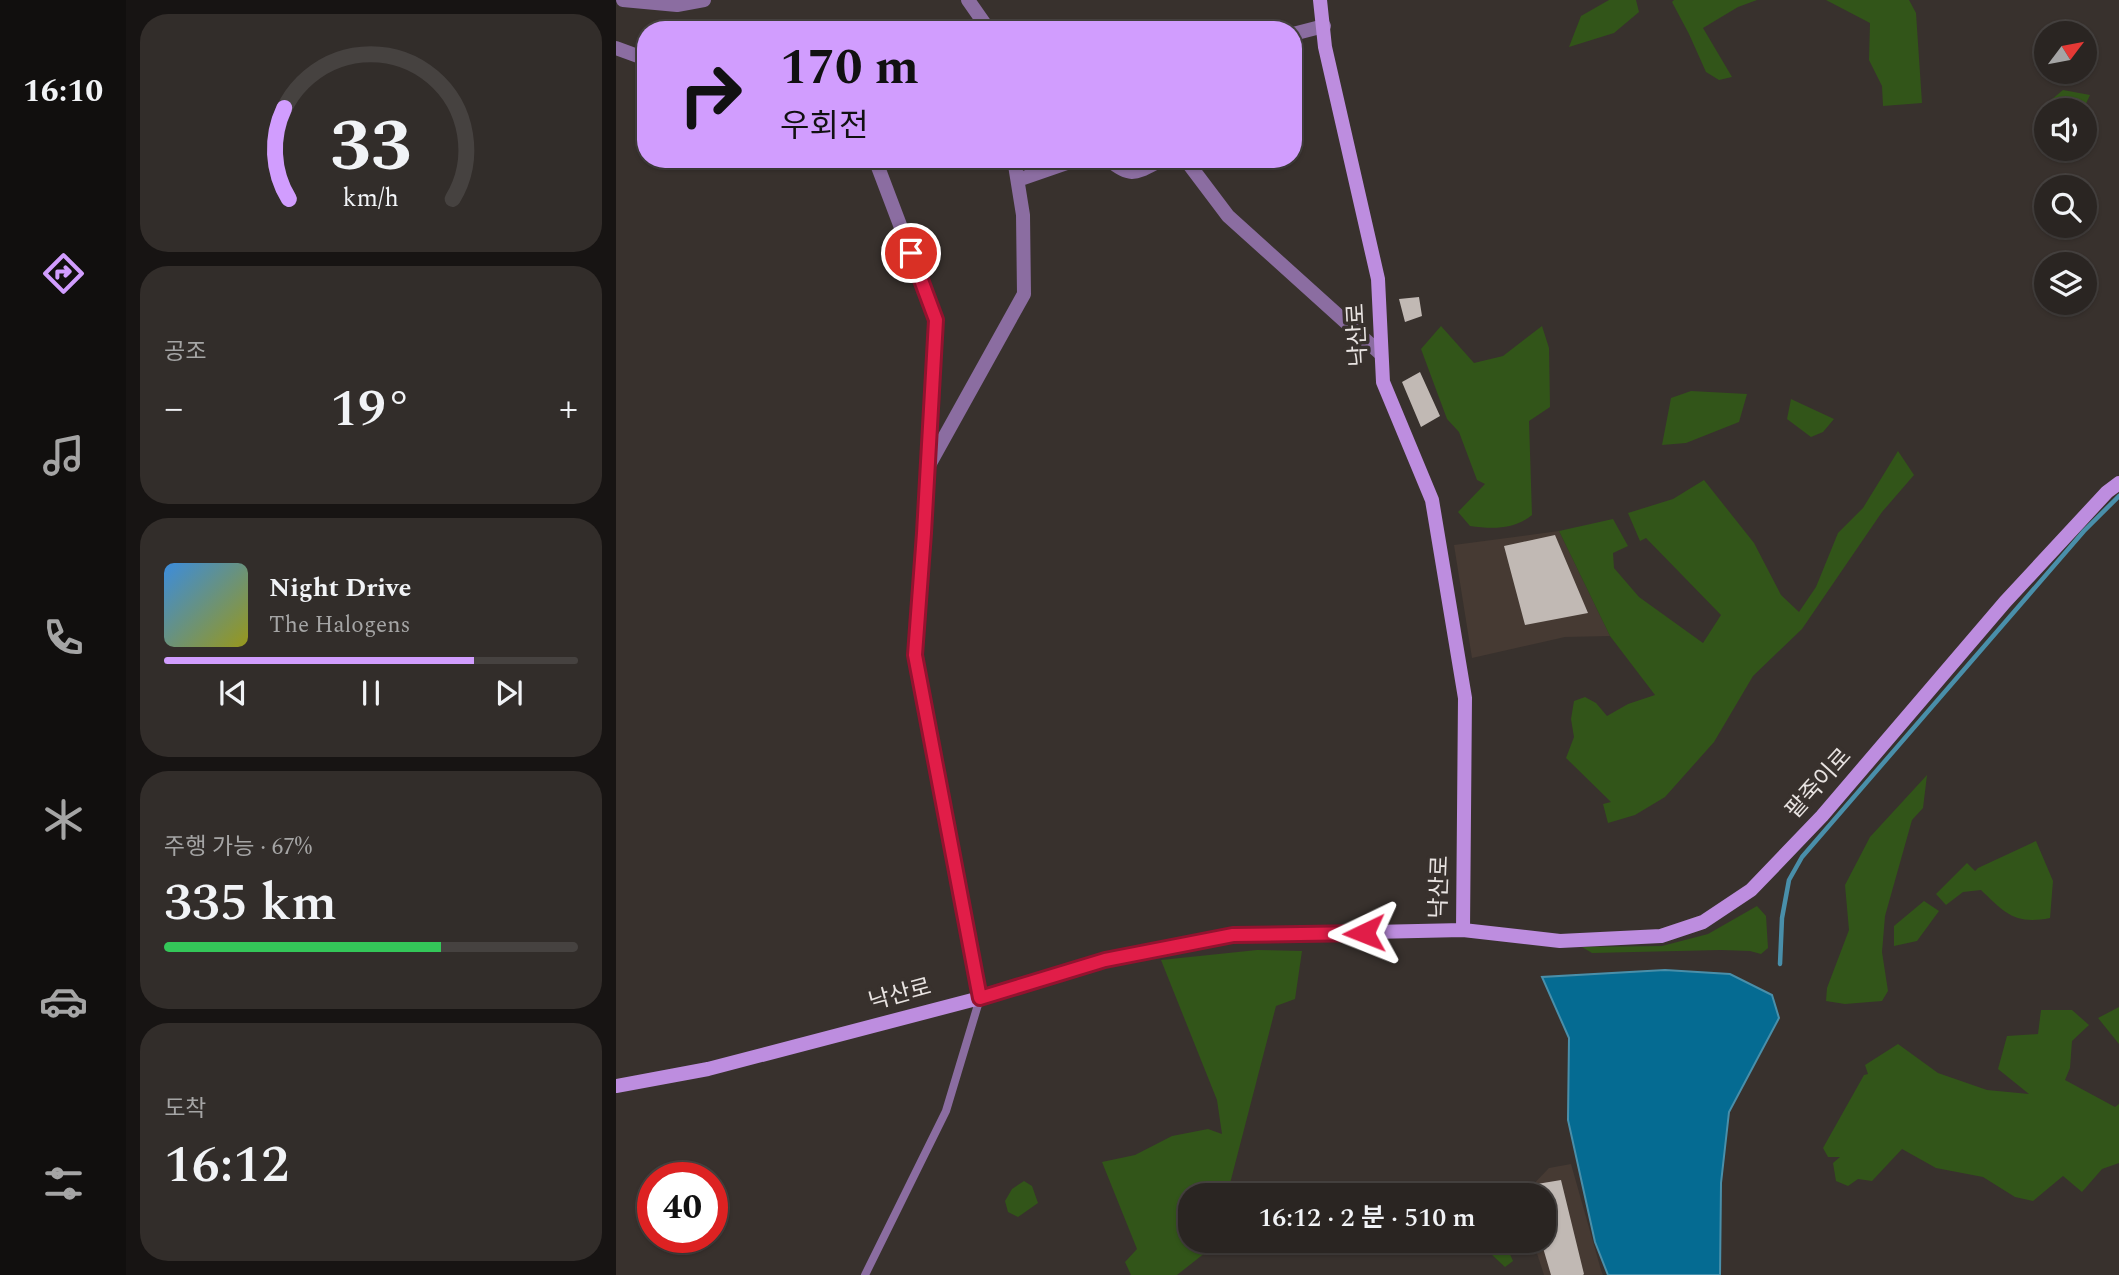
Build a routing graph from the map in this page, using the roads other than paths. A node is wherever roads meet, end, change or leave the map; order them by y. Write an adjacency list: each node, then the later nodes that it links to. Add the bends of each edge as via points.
1 (623, 0): 2 (street, via 677,5)
2 (704, 0)
3 (968, 0): 5 (street)
4 (1320, 0): 6 (street, 낙산로)
5 (983, 21)
6 (1324, 26): 7 (street); 17 (street, 낙산로, via 1378,279)
7 (1302, 32)
8 (616, 48): 9 (street)
9 (637, 56)
10 (878, 168): 18 (street, via 936,320)
11 (1015, 168): 16 (street)
12 (1052, 168): 16 (street)
13 (1118, 168): 14 (street, via 1135,173)
14 (1145, 168)
15 (1192, 168): 17 (street, via 1228,216)
16 (1017, 180): 18 (street, via 1023,215 1024,294)
17 (1381, 354): 20 (street, 낙산로, via 1383,382 1432,500 1465,698)
18 (928, 468): 21 (street, via 915,655)
19 (2119, 483): 20 (street, 팥죽이로, via 2005,602 1822,816 1751,890 1703,922 1661,936 1560,941)
20 (1463, 930): 21 (street, 낙산로, via 1233,935 1105,960)
21 (980, 998): 22 (street, 낙산로, via 708,1069); 23 (lane, via 946,1111)
22 (616, 1086)
23 (865, 1275)

